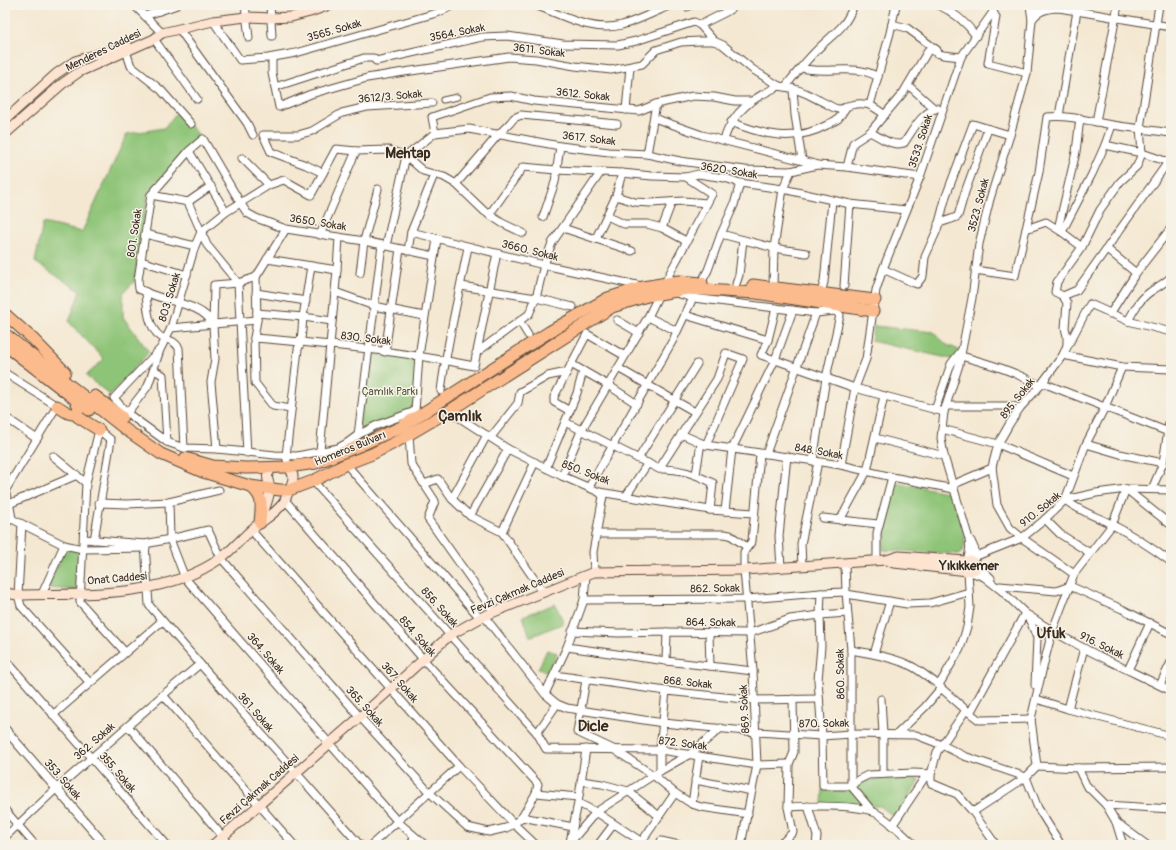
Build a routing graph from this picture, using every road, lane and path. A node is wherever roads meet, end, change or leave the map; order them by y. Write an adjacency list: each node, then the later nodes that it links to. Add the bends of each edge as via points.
1 (134, 5): 19 (street)
2 (178, 5): 19 (street)
3 (245, 5): 20 (street)
4 (270, 5): 22 (street)
5 (329, 5): 22 (main road, via 310,12)
6 (453, 5): 39 (street, 3565. Sokak, via 440,12)
7 (535, 5): 8 (street, via 586,24 602,26 620,25)
8 (671, 5)
9 (739, 5): 25 (street, 3564. Sokak)
10 (854, 5): 42 (street, via 845,23)
11 (896, 5): 26 (street)
12 (938, 5): 32 (street, via 968,25)
13 (1030, 5): 23 (street)
14 (1038, 5): 23 (street)
15 (1118, 5): 21 (street)
16 (1159, 5): 27 (street)
17 (994, 8): 32 (street, 3533. Sokak); 43 (street, via 996,17 988,63)
18 (1077, 8): 21 (street); 23 (street, via 1050,8); 62 (street)
19 (145, 16): 30 (street)
20 (246, 17): 22 (main road); 24 (main road); 33 (street)
21 (1116, 17): 27 (street); 67 (street)
22 (271, 18): 31 (street)
23 (1033, 18): 43 (street, 3523. Sokak)
24 (213, 21): 29 (main road); 39 (street, 3565. Sokak, via 240,60)
25 (697, 23): 35 (street); 48 (street, 3564. Sokak, via 618,46 563,44 507,36 482,37 376,60 364,58)
26 (892, 24): 37 (street, via 907,28 937,50); 44 (street)
27 (1156, 24): 28 (street); 71 (street)
28 (1171, 27)
29 (179, 29): 30 (main road); 79 (street)
30 (162, 33): 34 (main road)
31 (272, 36)
32 (976, 36): 38 (street, 3533. Sokak)
33 (248, 38)
34 (154, 39): 36 (main road, Menderes Caddesi); 40 (main road, Menderes Caddesi); 51 (street)
35 (714, 41): 41 (street, 3611. Sokak, via 680,42 656,50 642,64); 47 (street, via 752,69)
36 (126, 51): 45 (main road, Menderes Caddesi); 68 (street, via 131,66 161,90)
37 (936, 52): 38 (street); 46 (street, via 929,49)
38 (961, 57): 58 (street, 3533. Sokak)
39 (272, 58): 48 (street)
40 (70, 64): 45 (main road, via 72,75); 65 (main road, Menderes Caddesi)
41 (630, 67): 48 (street, 3611. Sokak, via 611,70 509,57 366,78 311,94 279,107); 60 (street)
42 (801, 68): 44 (street, via 811,71 864,71); 47 (street)
43 (1027, 72): 80 (street, 3523. Sokak)
44 (878, 77): 56 (street)
45 (68, 79): 75 (main road, Menderes Caddesi)
46 (908, 85): 59 (street); 61 (street)
47 (782, 86): 49 (street); 53 (street)
48 (275, 87)
49 (793, 89): 57 (street, via 834,108); 77 (street)
50 (457, 97): 52 (street)
51 (197, 100)
52 (442, 100)
53 (750, 101): 55 (street, 3612. Sokak, via 693,96); 66 (street)
54 (432, 103): 97 (street, 3612/3. Sokak, via 367,107 342,114 312,131 298,135 263,135 271,152)
55 (656, 104): 60 (street, 3612. Sokak, via 638,111); 63 (street)
56 (870, 105): 57 (street); 61 (street)
57 (847, 106): 77 (street, via 838,119 816,131)
58 (944, 107): 59 (street); 101 (street, 3533. Sokak)
59 (935, 109): 73 (street, via 922,117 904,143 888,142)
60 (626, 110): 74 (street, 3612. Sokak, via 534,101 511,96 490,97 432,117)
61 (885, 114): 73 (street)
62 (1059, 116): 64 (street); 126 (street, via 1047,117 1039,172)
63 (654, 118): 81 (street, via 702,135); 87 (street)
64 (1080, 118): 67 (street); 127 (street, via 1076,152)
65 (5, 120)
66 (731, 122): 77 (street, via 754,131 782,136); 81 (street)
67 (1096, 122): 70 (street)
68 (191, 124)
69 (617, 124): 76 (street, via 521,116 514,118)
70 (1112, 125): 71 (street); 82 (street)
71 (1140, 128): 78 (street); 86 (street)
72 (988, 129): 80 (street); 121 (street, via 958,216); 121 (street, via 973,124)
73 (870, 132): 93 (street, via 853,143)
74 (435, 133): 76 (street, 3617. Sokak, via 469,129); 88 (street)
75 (5, 134)
76 (498, 134): 83 (street, 3617. Sokak); 103 (street)
77 (797, 134): 90 (street)
78 (1171, 134)
79 (253, 135)
80 (1010, 135): 157 (street, 3523. Sokak, via 990,199)
81 (724, 139): 90 (street)
82 (1105, 145): 86 (street); 127 (street, via 1092,174)
83 (560, 146): 87 (street, 3617. Sokak); 94 (street)
84 (189, 151): 105 (street); 108 (street); 114 (street, 3650. Sokak, via 203,139)
85 (356, 151): 88 (street, via 389,150); 97 (street, via 336,149); 133 (street)
86 (1142, 153): 91 (street); 143 (street, via 1137,166 1120,182 1100,210)
87 (647, 154): 95 (street, 3617. Sokak, via 745,170)
88 (406, 156): 99 (street, via 423,171); 141 (street)
89 (242, 158): 104 (street)
90 (802, 160): 92 (street)
91 (1169, 163): 146 (street)
92 (817, 165): 93 (street, 3617. Sokak); 95 (street, 3617. Sokak)
93 (847, 167): 101 (street, 3617. Sokak)
94 (556, 170): 96 (street, 3620. Sokak); 118 (street, 3620. Sokak, via 523,167); 120 (street, via 555,182)
95 (791, 171): 107 (street)
96 (601, 172): 98 (street, 3620. Sokak); 122 (street)
97 (323, 173): 104 (street, via 311,195 284,180)
98 (622, 173): 100 (street, 3620. Sokak); 109 (street)
99 (434, 175): 103 (street); 129 (street)
100 (686, 177): 102 (street, 3620. Sokak, via 698,174); 113 (street, via 712,194)
101 (920, 177): 116 (street, 3533. Sokak)
102 (740, 183): 107 (street, 3620. Sokak); 132 (street, via 734,205)
103 (456, 184): 118 (street)
104 (269, 185): 114 (street, 803. Sokak)
105 (211, 186): 111 (street); 117 (street)
106 (378, 189): 138 (street)
107 (782, 189): 110 (street, 3620. Sokak); 144 (street)
108 (151, 195): 111 (street); 131 (street, 801. Sokak)
109 (616, 196): 112 (street, via 635,202); 119 (street)
110 (832, 201): 115 (street, 3620. Sokak); 175 (street)
111 (188, 202): 128 (street)
112 (672, 202): 113 (street); 123 (street)
113 (707, 203): 139 (street)
114 (241, 204): 117 (street, 803. Sokak); 125 (street, 3650. Sokak, via 247,213)
115 (850, 204): 116 (street, 3620. Sokak); 167 (street)
116 (906, 210): 155 (street, 3533. Sokak)
117 (226, 212): 128 (street, 803. Sokak)
118 (489, 215): 130 (street)
119 (607, 216): 123 (street, via 624,224 648,224); 135 (street)
120 (542, 217)
121 (938, 224): 155 (street, via 925,257 923,276 917,284)
122 (563, 228): 135 (street); 153 (street, via 552,243)
123 (662, 228): 139 (street)
124 (1171, 228): 159 (street)
125 (286, 229): 133 (street, 3650. Sokak); 151 (street)
126 (1026, 229): 127 (street, via 1046,222); 157 (street, via 1015,276)
127 (1060, 230): 143 (street)
128 (201, 232): 140 (street, 803. Sokak); 163 (street, via 207,245)
129 (411, 232): 136 (street, 3660. Sokak); 145 (street)
130 (523, 233)
131 (145, 234): 140 (street); 152 (street, 801. Sokak)
132 (721, 234): 137 (street); 164 (street)
133 (320, 235): 134 (street, 3650. Sokak)
134 (339, 237): 138 (street, 3650. Sokak); 156 (street)
135 (596, 238): 147 (street)
136 (437, 239): 142 (street, 3660. Sokak); 150 (street)
137 (743, 240): 144 (street); 165 (street)
138 (364, 241): 141 (street, 3650. Sokak); 158 (street)
139 (686, 242): 171 (street)
140 (195, 246): 160 (street, 803. Sokak)
141 (384, 246): 145 (street, 3650. Sokak); 183 (street)
142 (468, 247): 148 (street, 3660. Sokak); 166 (street)
143 (1082, 247): 176 (street, via 1057,282 1055,292)
144 (774, 248): 149 (street); 169 (street)
145 (404, 250): 150 (street, 3650. Sokak); 186 (street)
146 (1107, 250): 159 (street); 176 (street, via 1077,290)
147 (632, 251)
148 (496, 253): 153 (street, 3660. Sokak); 170 (street)
149 (806, 253)
150 (434, 256): 192 (street)
151 (267, 259): 154 (street); 161 (street)
152 (141, 262): 160 (street); 172 (street, 801. Sokak, via 139,289)
153 (544, 265): 168 (street, 3660. Sokak); 177 (street)
154 (311, 266): 156 (street); 180 (street)
155 (883, 269): 179 (street, 3533. Sokak)
156 (337, 270): 173 (street)
157 (975, 270): 219 (street, 3523. Sokak)
158 (360, 273)
159 (1136, 273): 190 (street)
160 (187, 275): 181 (street, 803. Sokak)
161 (256, 277): 163 (street); 174 (street)
162 (1171, 277): 198 (street, via 1149,293 1134,309)
163 (238, 283): 200 (street); 202 (street, via 214,284)
164 (701, 283): 165 (main road); 171 (main road, via 679,282)
165 (736, 284): 169 (main road)
166 (461, 286): 170 (street); 223 (street)
167 (844, 286)
168 (643, 287): 171 (main road); 182 (main road)
169 (773, 287): 175 (main road)
170 (490, 290): 177 (street); 218 (street)
171 (665, 290): 178 (street); 179 (main road, via 688,289); 182 (main road, via 647,296); 195 (street)
172 (146, 292): 181 (street, via 152,296); 210 (street, 801. Sokak, via 150,323 159,336)
173 (335, 292): 183 (street); 197 (street)
174 (256, 293): 180 (street); 193 (street)
175 (821, 293): 179 (main road)
176 (1063, 296): 220 (street, via 1067,303 1067,345)
177 (536, 298): 184 (street); 199 (street, via 529,314)
178 (693, 298): 185 (street); 191 (street)
179 (875, 300): 240 (street, 3533. Sokak, via 866,359)
180 (306, 301): 194 (street)
181 (178, 302): 202 (street, via 204,315); 203 (street, 803. Sokak)
182 (610, 302): 248 (main road, Homeros Bulvarı, via 549,332); 255 (main road, Homeros Bulvarı)
183 (374, 306): 186 (street); 216 (street)
184 (573, 307)
185 (776, 308): 187 (street); 211 (street)
186 (391, 310): 192 (street); 217 (street)
187 (793, 310): 188 (street); 224 (street)
188 (816, 313): 229 (street, 869. Sokak); 236 (street, via 835,311 840,315)
189 (5, 314): 233 (main road)
190 (1110, 314): 198 (street); 220 (street, 895. Sokak, via 1090,304)
191 (685, 315): 204 (street); 211 (street)
192 (424, 316): 221 (street)
193 (257, 317): 194 (street); 200 (street); 209 (street)
194 (303, 317): 197 (street); 212 (street)
195 (648, 317): 204 (street); 206 (street)
196 (617, 320): 206 (street)
197 (332, 321): 213 (street)
198 (1128, 321): 205 (street)
199 (520, 322): 208 (street); 218 (street)
200 (240, 323): 202 (street); 283 (street)
201 (5, 325): 233 (main road, Homeros Bulvarı)
202 (213, 325): 203 (street); 280 (street, via 215,359 211,382)
203 (171, 328): 210 (street, 803. Sokak)
204 (677, 331): 238 (street)
205 (1171, 332)
206 (639, 333): 222 (street)
207 (5, 334): 307 (main road, via 120,425 161,454 203,472)
208 (528, 334)
209 (254, 338): 212 (street, 830. Sokak); 250 (street, via 255,384 274,406)
210 (166, 339): 215 (street, 803. Sokak); 277 (street, 801. Sokak, via 175,342 179,348)
211 (768, 340): 224 (street, via 761,355)
212 (301, 342): 213 (street, 830. Sokak); 250 (street)
213 (330, 344): 216 (street, 830. Sokak); 282 (street)
214 (5, 345): 243 (main road)
215 (161, 348): 231 (street); 259 (street, 803. Sokak, via 114,398)
216 (368, 350): 217 (street, 830. Sokak); 271 (street)
217 (385, 352): 221 (street, 830. Sokak)
218 (476, 353): 223 (street, 830. Sokak, via 474,366)
219 (962, 353): 239 (street); 251 (street, 3523. Sokak); 252 (street, via 952,364)
220 (1063, 355): 227 (street); 239 (street, 895. Sokak)
221 (419, 356): 223 (street, 830. Sokak); 254 (street)
222 (625, 356): 225 (street, via 587,334); 228 (street)
223 (445, 360): 241 (street)
224 (775, 360): 229 (street); 281 (street)
225 (571, 364): 232 (street); 234 (street)
226 (697, 364): 244 (street)
227 (1122, 367): 230 (street); 247 (street)
228 (618, 368): 237 (street); 238 (street)
229 (797, 368): 236 (street); 284 (street, 869. Sokak)
230 (1171, 369)
231 (154, 370): 259 (street, via 148,386); 272 (street, via 163,375)
232 (583, 371): 237 (street); 256 (street)
233 (65, 372): 297 (main road, Homeros Bulvarı, via 160,446 184,458 213,466)
234 (567, 372): 256 (street, via 554,402); 268 (street, via 548,376 520,392 518,403)
235 (5, 373): 246 (street)
236 (826, 378): 240 (street); 291 (street)
237 (608, 385): 245 (street); 264 (street)
238 (646, 385): 244 (street); 245 (street)
239 (1041, 385): 247 (street); 249 (street, 895. Sokak)
240 (855, 388): 242 (street); 296 (street, 3533. Sokak)
241 (441, 391)
242 (884, 396): 252 (street); 269 (street)
243 (75, 399): 258 (main road, via 79,407); 307 (main road, via 127,439 167,464 190,474)
244 (674, 401): 257 (street); 289 (street)
245 (637, 404): 276 (street)
246 (57, 406): 258 (main road, via 70,414); 270 (street)
247 (1105, 407): 265 (street); 275 (street)
248 (431, 408): 254 (main road); 271 (main road, Homeros Bulvarı, via 402,426)
249 (1020, 408): 251 (street, via 1013,406); 274 (street, 895. Sokak)
250 (291, 409): 290 (street)
251 (945, 409): 252 (street); 262 (street, 3523. Sokak)
252 (935, 410)
253 (1171, 410): 265 (street)
254 (415, 411): 271 (street, via 375,426)
255 (449, 411): 267 (main road, Homeros Bulvarı); 268 (street, 850. Sokak)
256 (570, 411): 261 (street)
257 (695, 412): 266 (street); 273 (street, via 717,379 726,352 743,359)
258 (77, 413): 263 (main road, via 78,417)
259 (127, 413): 272 (street)
260 (5, 417): 270 (street)
261 (565, 422): 264 (street); 298 (street)
262 (942, 429): 274 (street); 288 (street, 3523. Sokak)
263 (99, 430): 309 (street); 326 (street, via 110,440)
264 (581, 430): 276 (street); 304 (street)
265 (1170, 433): 294 (street)
266 (681, 434): 273 (street, 848. Sokak); 300 (street)
267 (409, 435): 295 (main road, Homeros Bulvarı); 310 (street, via 411,464)
268 (489, 436): 279 (street, 850. Sokak); 323 (street)
269 (875, 438): 288 (street); 301 (street)
270 (37, 439): 319 (street)
271 (358, 440): 278 (main road); 290 (main road, Homeros Bulvarı, via 316,463)
272 (167, 442): 277 (street)
273 (704, 444): 281 (street, 848. Sokak); 302 (street)
274 (998, 444): 299 (street, 895. Sokak); 305 (street)
275 (1086, 444): 294 (street); 305 (street)
276 (612, 447): 289 (street); 312 (street)
277 (184, 448): 280 (street)
278 (338, 448): 282 (street)
279 (508, 448): 292 (street, 850. Sokak); 331 (street)
280 (217, 449): 283 (street)
281 (732, 449): 284 (street, 848. Sokak); 329 (street)
282 (320, 451): 290 (street)
283 (247, 453): 285 (street)
284 (763, 454): 287 (street, 848. Sokak); 330 (street, 869. Sokak)
285 (275, 455): 290 (street); 297 (street)
286 (53, 456): 303 (street)
287 (787, 456): 291 (street, 848. Sokak); 359 (street, via 779,536)
288 (944, 456): 313 (street, 3523. Sokak)
289 (638, 459): 293 (street)
290 (287, 461): 297 (main road, Homeros Bulvarı); 321 (main road, via 294,478)
291 (815, 461): 296 (street, 848. Sokak); 358 (street, via 801,544)
292 (535, 462): 298 (street, 850. Sokak); 342 (street)
293 (648, 463): 300 (street); 322 (street)
294 (1163, 463): 316 (street)
295 (346, 464): 308 (main road, Homeros Bulvarı); 383 (street, 870. Sokak)
296 (841, 465): 301 (street, 848. Sokak)
297 (272, 468): 314 (main road, Onat Caddesi, via 267,476)
298 (546, 468): 304 (street, 850. Sokak)
299 (992, 468): 313 (street); 344 (street, 895. Sokak, via 997,505 1010,528)
300 (659, 469): 302 (street)
301 (867, 471): 306 (street, 848. Sokak); 335 (street)
302 (696, 474): 328 (street, via 713,482)
303 (77, 475): 309 (street); 327 (street)
304 (562, 476): 312 (street, 850. Sokak)
305 (1073, 476): 324 (street)
306 (892, 477): 313 (street, 848. Sokak); 338 (street)
307 (234, 481): 311 (main road)
308 (313, 481): 321 (main road, Homeros Bulvarı); 392 (street, 856. Sokak)
309 (86, 482): 345 (street)
310 (424, 484): 323 (street, via 438,479); 379 (street, via 435,501 428,519)
311 (250, 486): 314 (main road); 341 (main road, via 261,498)
312 (589, 487): 320 (street, 850. Sokak)
313 (953, 487): 355 (street, 3523. Sokak, via 969,539 968,559)
314 (270, 489): 321 (main road, via 280,490); 341 (main road, Onat Caddesi, via 266,506)
315 (1126, 489): 316 (street, 910. Sokak); 324 (street, 910. Sokak); 339 (street); 340 (street)
316 (1152, 489): 318 (street, 910. Sokak)
317 (219, 490): 325 (street)
318 (1171, 490)
319 (5, 491): 327 (street)
320 (599, 492): 322 (street, 850. Sokak); 343 (street, via 603,496)
321 (287, 495): 341 (main road, Onat Caddesi, via 278,510); 399 (street, 854. Sokak)
322 (626, 496): 328 (street, 850. Sokak)
323 (452, 499): 331 (street)
324 (1065, 500): 334 (street, 910. Sokak); 339 (street, via 1074,508)
325 (169, 502): 326 (street); 346 (street)
326 (99, 503): 347 (street)
327 (9, 504): 333 (street)
328 (710, 510): 329 (street, 850. Sokak)
329 (725, 511): 330 (street, 850. Sokak)
330 (754, 513): 350 (street, 869. Sokak, via 752,541)
331 (470, 516): 342 (street)
332 (823, 518): 335 (street)
333 (12, 519): 336 (street); 337 (street)
334 (1045, 519): 344 (street, 910. Sokak); 352 (street, via 1060,534)
335 (840, 520): 338 (street)
336 (5, 523)
337 (22, 524): 348 (street); 375 (street)
338 (878, 524): 354 (street)
339 (1112, 525): 352 (street); 356 (street)
340 (1171, 525)
341 (256, 526): 353 (main road, Onat Caddesi); 411 (street, 367. Sokak)
342 (502, 532): 368 (street)
343 (596, 534): 350 (street, via 724,534 730,535); 362 (street)
344 (1022, 538): 355 (street, 910. Sokak); 363 (street, 895. Sokak)
345 (84, 539): 347 (street); 351 (street)
346 (170, 539): 349 (street); 353 (street, 365. Sokak, via 208,530); 364 (street)
347 (94, 540): 349 (street)
348 (64, 545): 351 (street); 374 (street)
349 (146, 546): 351 (street); 367 (street, 361. Sokak)
350 (747, 547): 360 (street, 869. Sokak, via 744,552)
351 (83, 549): 371 (street)
352 (1090, 553): 363 (street)
353 (221, 558): 364 (main road, Onat Caddesi); 427 (street, 365. Sokak)
354 (881, 560): 355 (main road, Fevzi Çakmak Caddesi, via 899,556); 357 (main road, Fevzi Çakmak Caddesi); 361 (main road, Fevzi Çakmak Caddesi)
355 (972, 560): 361 (main road, via 975,568); 365 (street, 916. Sokak)
356 (1171, 562)
357 (846, 563): 358 (main road, Fevzi Çakmak Caddesi); 373 (street, 860. Sokak)
358 (802, 566): 359 (main road, Fevzi Çakmak Caddesi)
359 (781, 568): 360 (main road, Fevzi Çakmak Caddesi)
360 (744, 570): 362 (main road, Fevzi Çakmak Caddesi); 376 (street, 869. Sokak)
361 (968, 571): 369 (street); 381 (street, Fevzi Çakmak Caddesi, via 984,577)
362 (590, 574): 368 (main road, Fevzi Çakmak Caddesi); 377 (street)
363 (1074, 574): 366 (street)
364 (185, 578): 367 (main road, Onat Caddesi); 441 (street, 364. Sokak)
365 (1000, 586): 366 (street, via 1056,591); 381 (street, 916. Sokak)
366 (1070, 586): 385 (street); 388 (street)
367 (148, 588): 371 (main road, Onat Caddesi); 384 (street, 361. Sokak, via 149,605)
368 (543, 592): 379 (main road, Fevzi Çakmak Caddesi)
369 (969, 592): 378 (street, 862. Sokak, via 930,603 907,604); 410 (street, via 969,616 964,638)
370 (5, 593): 375 (main road, Onat Caddesi)
371 (80, 593): 374 (main road, Onat Caddesi); 396 (street, via 80,602)
372 (821, 593): 373 (street, 862. Sokak); 376 (street, 862. Sokak); 382 (street)
373 (846, 593): 378 (street, 862. Sokak); 380 (street, 860. Sokak)
374 (42, 594): 375 (main road, Onat Caddesi)
375 (18, 595): 408 (street, via 21,606)
376 (747, 599): 377 (street, 862. Sokak); 390 (street, 869. Sokak)
377 (584, 600): 386 (street)
378 (890, 601): 397 (street)
379 (494, 612): 383 (main road, Fevzi Çakmak Caddesi)
380 (847, 613): 382 (street, 864. Sokak); 395 (street, 860. Sokak)
381 (1026, 613): 388 (street, 916. Sokak); 424 (street, via 1037,638); 425 (street)
382 (820, 615): 390 (street, 864. Sokak, via 790,619); 420 (street)
383 (482, 617): 392 (main road, Fevzi Çakmak Caddesi); 415 (street, 870. Sokak)
384 (162, 621): 396 (street); 402 (street, 361. Sokak)
385 (1150, 623): 391 (street); 404 (street)
386 (572, 631): 387 (street, 864. Sokak); 393 (street)
387 (667, 632): 389 (street, 864. Sokak); 400 (street)
388 (1052, 632): 394 (street, 916. Sokak); 418 (street)
389 (709, 633): 390 (street, 864. Sokak); 403 (street)
390 (750, 633): 405 (street, 869. Sokak)
391 (1171, 634)
392 (450, 635): 399 (main road, Fevzi Çakmak Caddesi); 434 (street, 856. Sokak)
393 (567, 647): 400 (street); 406 (street)
394 (1084, 648): 404 (street, 916. Sokak); 422 (street)
395 (851, 650): 397 (street); 435 (street, 860. Sokak)
396 (125, 652): 408 (street)
397 (874, 654): 410 (street, via 913,667)
398 (5, 659): 426 (street, 355. Sokak)
399 (423, 659): 411 (main road, Fevzi Çakmak Caddesi); 468 (street, 854. Sokak, via 538,784)
400 (666, 661): 403 (street)
401 (1171, 662): 409 (street)
402 (200, 664): 414 (street, 362. Sokak); 456 (street, 361. Sokak)
403 (710, 666): 405 (street)
404 (1128, 670): 409 (street, 916. Sokak)
405 (753, 671): 419 (street, 869. Sokak)
406 (554, 675): 407 (street, 868. Sokak); 415 (street)
407 (586, 680): 413 (street, 868. Sokak); 423 (street)
408 (90, 683): 426 (street)
409 (1160, 685): 412 (street, 916. Sokak)
410 (940, 687): 425 (street); 437 (street, via 925,708)
411 (391, 689): 427 (main road, Fevzi Çakmak Caddesi); 451 (street, 367. Sokak)
412 (1171, 691)
413 (666, 692): 419 (street, 868. Sokak); 429 (street)
414 (163, 694): 430 (street, 362. Sokak); 473 (street)
415 (545, 694): 421 (street, 870. Sokak)
416 (793, 699): 419 (street, 868. Sokak); 420 (street, 868. Sokak); 438 (street)
417 (881, 699): 436 (street)
418 (1036, 699): 422 (street); 424 (street)
419 (754, 700): 433 (street, 869. Sokak)
420 (820, 700): 439 (street)
421 (557, 704): 423 (street, 870. Sokak); 434 (street)
422 (1068, 709): 440 (street)
423 (582, 710): 429 (street, 870. Sokak); 444 (street, 872. Sokak, via 577,732)
424 (1033, 711): 428 (street)
425 (968, 712): 428 (street, via 979,720); 442 (street)
426 (54, 716): 448 (street, 355. Sokak)
427 (360, 717): 441 (main road, Fevzi Çakmak Caddesi); 467 (street, 365. Sokak)
428 (1031, 719): 452 (street)
429 (663, 722): 431 (street, 870. Sokak); 445 (street)
430 (128, 726): 448 (street, 362. Sokak); 492 (street)
431 (721, 728): 433 (street, 870. Sokak); 446 (street)
432 (5, 729): 464 (street, 353. Sokak)
433 (756, 732): 438 (street, 870. Sokak); 450 (street, 869. Sokak)
434 (537, 733): 443 (street, 856. Sokak, via 546,750)
435 (851, 734): 436 (street, 870. Sokak); 439 (street, 870. Sokak); 463 (street, 860. Sokak)
436 (883, 734): 437 (street, 870. Sokak); 457 (street)
437 (898, 734): 442 (street, 870. Sokak, via 916,735)
438 (794, 735): 439 (street, 870. Sokak); 449 (street, via 794,752)
439 (822, 736): 463 (street, via 822,786)
440 (1171, 736)
441 (330, 743): 456 (main road, Fevzi Çakmak Caddesi); 484 (street, 364. Sokak)
442 (942, 745): 458 (street); 460 (street, 870. Sokak, via 964,756)
443 (586, 749): 444 (street); 462 (street)
444 (613, 749): 445 (street, 872. Sokak); 459 (street)
445 (660, 750): 446 (street, 872. Sokak); 455 (street)
446 (690, 754): 447 (street, 872. Sokak); 455 (street)
447 (699, 756): 450 (street, 872. Sokak); 461 (street)
448 (92, 758): 464 (street, 362. Sokak); 499 (street, 355. Sokak)
449 (789, 764): 450 (street, 872. Sokak); 475 (street)
450 (757, 765): 465 (street, 869. Sokak)
451 (459, 766): 467 (street); 486 (street, 367. Sokak)
452 (1037, 766): 454 (street); 460 (street)
453 (1171, 767): 454 (street)
454 (1078, 768): 472 (street, via 1086,785)
455 (660, 771): 459 (street)
456 (296, 773): 473 (main road, Fevzi Çakmak Caddesi); 503 (street, 361. Sokak)
457 (883, 774): 458 (street); 463 (street, via 868,775)
458 (929, 774): 480 (street, via 931,783 957,794); 489 (street)
459 (653, 775): 466 (street); 469 (street)
460 (1026, 777): 480 (street); 515 (street, via 1038,808)
461 (695, 780): 465 (street); 471 (street)
462 (581, 781): 466 (street); 470 (street)
463 (850, 786): 479 (street)
464 (57, 788): 488 (street, 362. Sokak); 498 (street, 353. Sokak)
465 (752, 790): 481 (street, 869. Sokak)
466 (628, 791): 478 (street); 482 (street)
467 (430, 793): 484 (street); 486 (street, 365. Sokak, via 467,827 488,832)
468 (536, 793): 470 (street); 483 (street)
469 (675, 793): 471 (street); 482 (street)
470 (578, 800): 478 (street); 490 (street)
471 (692, 804): 481 (street)
472 (1106, 805): 476 (street); 485 (street)
473 (258, 806): 492 (main road, Fevzi Çakmak Caddesi); 502 (street)
474 (808, 806): 475 (street); 479 (street, via 855,808); 512 (street, via 817,836)
475 (788, 807): 511 (street, via 793,832)
476 (1171, 809)
477 (5, 810): 488 (street)
478 (596, 812): 487 (street); 496 (street)
479 (873, 812): 489 (street)
480 (973, 812): 514 (street)
481 (748, 814): 510 (street, 869. Sokak)
482 (659, 816): 495 (street)
483 (522, 817): 486 (street); 490 (street)
484 (398, 822): 493 (street, 364. Sokak); 504 (street)
485 (1116, 822): 516 (street); 517 (street)
486 (514, 824): 507 (street, 367. Sokak)
487 (613, 825): 495 (street); 508 (street)
488 (18, 826): 491 (street, 362. Sokak); 497 (street)
489 (892, 826): 513 (street)
490 (573, 828): 496 (street)
491 (5, 837)
492 (222, 837): 500 (main road, Fevzi Çakmak Caddesi); 501 (street)
493 (414, 837): 505 (street); 506 (street, 364. Sokak)
494 (661, 841): 509 (street)
495 (640, 843)
496 (569, 844)
497 (35, 845)
498 (105, 845)
499 (167, 845)
500 (213, 845)
501 (230, 845)
502 (294, 845)
503 (360, 845)
504 (371, 845)
505 (411, 845)
506 (425, 845)
507 (536, 845)
508 (598, 845)
509 (679, 845)
510 (741, 845)
511 (776, 845)
512 (816, 845)
513 (915, 845)
514 (996, 845)
515 (1061, 845)
516 (1123, 845)
517 (1147, 845)

